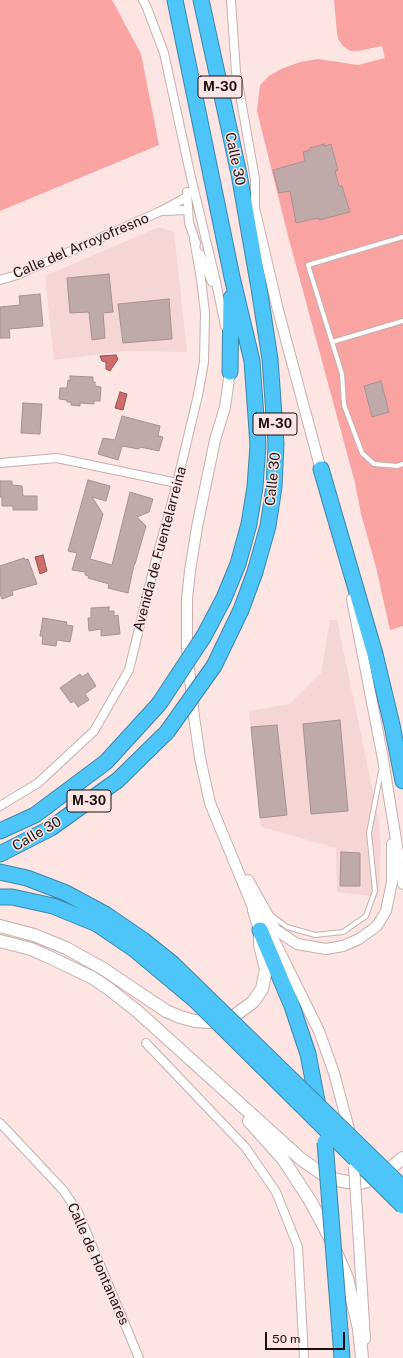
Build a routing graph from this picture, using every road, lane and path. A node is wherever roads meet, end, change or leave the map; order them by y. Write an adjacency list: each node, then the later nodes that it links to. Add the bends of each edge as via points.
1 (143, 0): 5 (street, via 164,53)
2 (175, 0): 13 (highway, Calle 30 / M-30)
3 (201, 0): 6 (highway, Calle 30 / M-30)
4 (231, 0): 10 (street, via 236,72 255,179)
5 (190, 173): 7 (street, Avenida de Fuentelarreina); 15 (street)
6 (239, 174): 10 (highway); 28 (highway, Calle 30 / M-30, bridge, via 270,359 276,444 274,487 268,526 255,572 241,610 214,666 167,732 118,780 51,828)
7 (187, 197): 8 (street, Avenida de Fuentelarreina); 9 (street, Calle del Arroyofresno)
8 (187, 210): 9 (street, Calle del Arroyofresno); 12 (street, Avenida de Fuentelarreina)
9 (161, 211): 14 (street, Calle del Arroyofresno, via 17,275)
10 (255, 212): 21 (street, via 278,310)
11 (403, 237): 17 (lane, via 308,265)
12 (194, 239): 15 (street, Avenida de Fuentelarreina); 22 (street, Avenida de Fuentelarreina, via 205,313 204,362)
13 (232, 278): 18 (highway); 27 (highway, Calle 30 / M-30, bridge, via 252,361 258,445 249,524 238,564 224,598 204,636 159,704 106,762 36,815)
14 (0, 280)
15 (221, 304): 18 (street)
16 (403, 321): 17 (lane)
17 (332, 342): 20 (lane, via 342,374 344,405 362,453 374,464)
18 (230, 372): 32 (street, via 197,527 187,599 187,648 200,758 210,803)
19 (0, 463): 22 (street, via 57,458)
20 (403, 464)
21 (321, 469): 23 (street, via 352,600); 24 (highway, via 375,654)
22 (177, 483): 25 (street, Avenida de Fuentelarreina, via 129,670 94,731 38,783)
23 (383, 760): 26 (street); 32 (lane, via 369,833 375,891 366,916 343,932 316,935 287,927)
24 (403, 781)
25 (0, 806)
26 (391, 809): 30 (street); 32 (street, via 392,882 386,911 377,926 359,939 343,946 326,949 297,944 276,930)
27 (0, 831)
28 (0, 854)
29 (0, 872): 36 (highway, via 27,878 66,893 105,914)
30 (403, 884)
31 (0, 897): 36 (highway, via 12,897 53,906)
32 (259, 910): 34 (main road); 47 (street, bridge, via 319,1031 334,1072 352,1140)
33 (0, 926): 34 (main road, via 34,935 66,948 102,968 151,1002 180,1017 208,1022 234,1016 248,1007 262,989 266,969 260,945)
34 (260, 930): 45 (highway, bridge, via 306,1047 325,1142)
35 (0, 941): 38 (main road, via 31,949 93,978 137,1011)
36 (139, 944): 41 (highway, bridge, via 174,964); 42 (highway, bridge)
37 (146, 1043): 44 (street, via 246,1148 276,1192 298,1247)
38 (194, 1064): 40 (main road, via 301,1159 324,1175 348,1182 366,1182 382,1176); 46 (main road, via 283,1159 311,1202 347,1278 359,1329)
39 (0, 1123): 43 (street, Calle de Hontanares, via 63,1190 78,1212)
40 (403, 1158)
41 (403, 1188)
42 (403, 1206)
43 (139, 1358)
44 (304, 1358)
45 (342, 1358)
46 (362, 1358)
47 (366, 1358)

